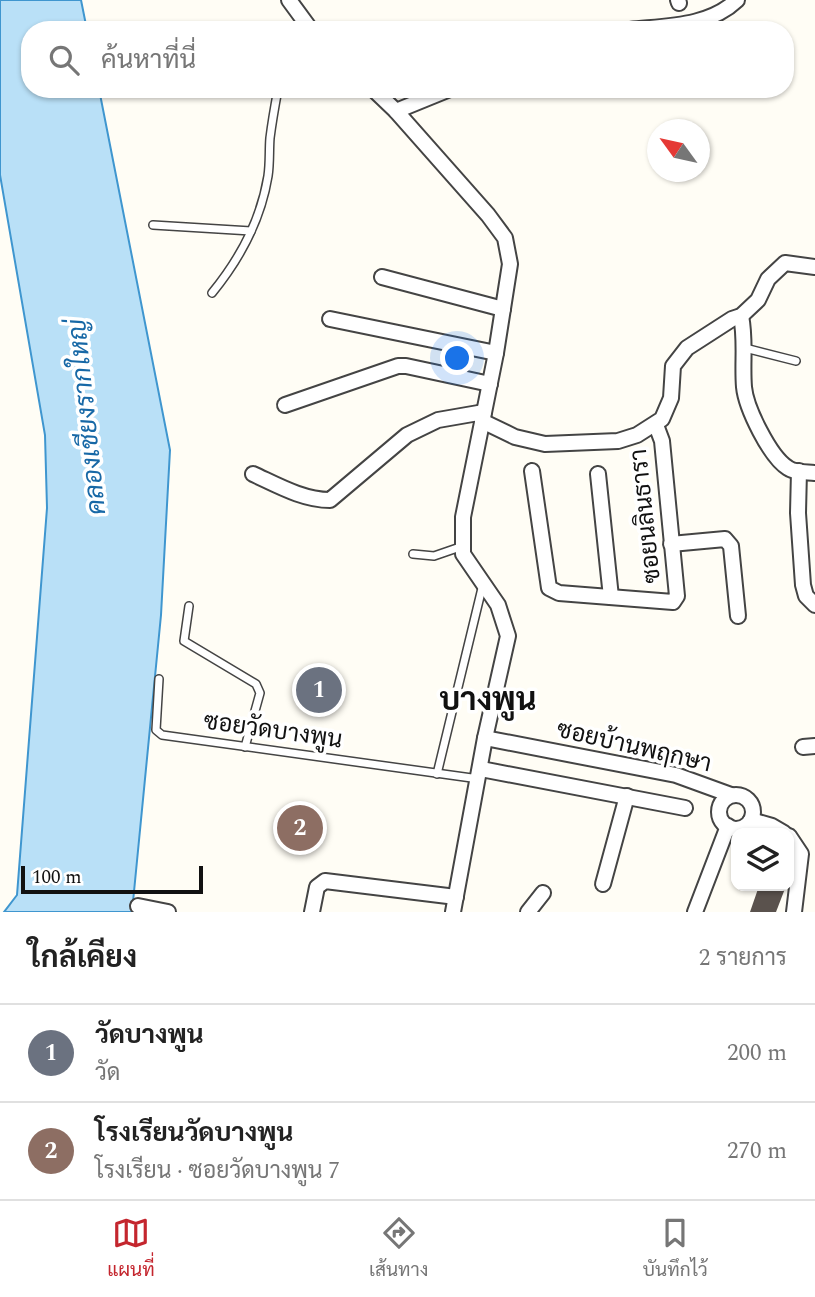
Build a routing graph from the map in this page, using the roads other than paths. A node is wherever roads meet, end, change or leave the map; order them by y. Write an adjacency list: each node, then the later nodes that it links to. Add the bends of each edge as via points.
1 (289, 0): 3 (street)
2 (737, 0): 4 (street)
3 (302, 21)
4 (699, 21)
5 (277, 98): 10 (lane, via 268,176)
6 (382, 98): 8 (street)
7 (428, 98): 8 (street)
8 (396, 111): 14 (street, via 505,238 510,264)
9 (153, 225): 10 (lane)
10 (251, 231): 13 (lane)
11 (815, 267): 15 (street, via 785,264)
12 (382, 277): 14 (street)
13 (212, 293)
14 (503, 309): 18 (street)
15 (741, 316): 17 (street); 23 (street, via 687,348 673,366 671,398)
16 (330, 319): 18 (street)
17 (745, 348): 19 (lane); 25 (street, via 744,389 751,414 773,452 788,468)
18 (496, 353): 20 (street)
19 (796, 361)
20 (490, 384): 21 (street, via 398,366); 22 (street)
21 (285, 405)
22 (483, 417): 23 (street, via 515,437 545,444 618,441); 27 (street, via 438,420 407,435 330,500 307,497); 30 (street, via 463,517)
23 (656, 425): 29 (street, ซอยนลินธารา, via 662,441)
24 (532, 471): 33 (street, ซอยนลินธารา, via 549,588 559,593)
25 (799, 471): 26 (street); 34 (street, via 803,585)
26 (815, 472)
27 (253, 474)
28 (598, 474): 33 (street)
29 (671, 544): 33 (street, ซอยนลินธารา, via 677,596 673,602); 36 (street, via 725,539 731,547)
30 (463, 546): 31 (lane, via 434,556); 32 (street, via 463,554)
31 (413, 554)
32 (483, 583): 38 (street, via 498,605 508,636); 40 (lane)
33 (611, 597)
34 (815, 605)
35 (189, 606): 39 (lane, via 184,640 256,684 260,692)
36 (738, 616)
37 (159, 680): 39 (lane, ซอยวัดบางพูน, via 158,733)
38 (485, 738): 41 (street); 42 (street, ซอยบ้านพฤกษา, via 676,775)
39 (245, 747): 40 (lane, ซอยวัดบางพูน)
40 (437, 774): 41 (lane, ซอยวัดบางพูน)
41 (480, 774): 43 (street); 52 (street)
42 (731, 795): 45 (street, ซอยบ้านพฤกษา, via 749,801); 46 (street, ซอยบ้านพฤกษา, via 719,810)
43 (627, 796): 44 (street); 49 (street)
44 (685, 808)
45 (751, 820): 46 (street, via 741,828); 47 (street)
46 (728, 826): 56 (street)
47 (775, 828)
48 (794, 844): 57 (street, via 801,854)
49 (603, 884)
50 (543, 893): 55 (street)
51 (138, 906): 53 (street)
52 (457, 907): 54 (street, via 325,881 317,887)
53 (167, 912)
54 (312, 912)
55 (528, 912)
56 (695, 912)
57 (794, 912)

